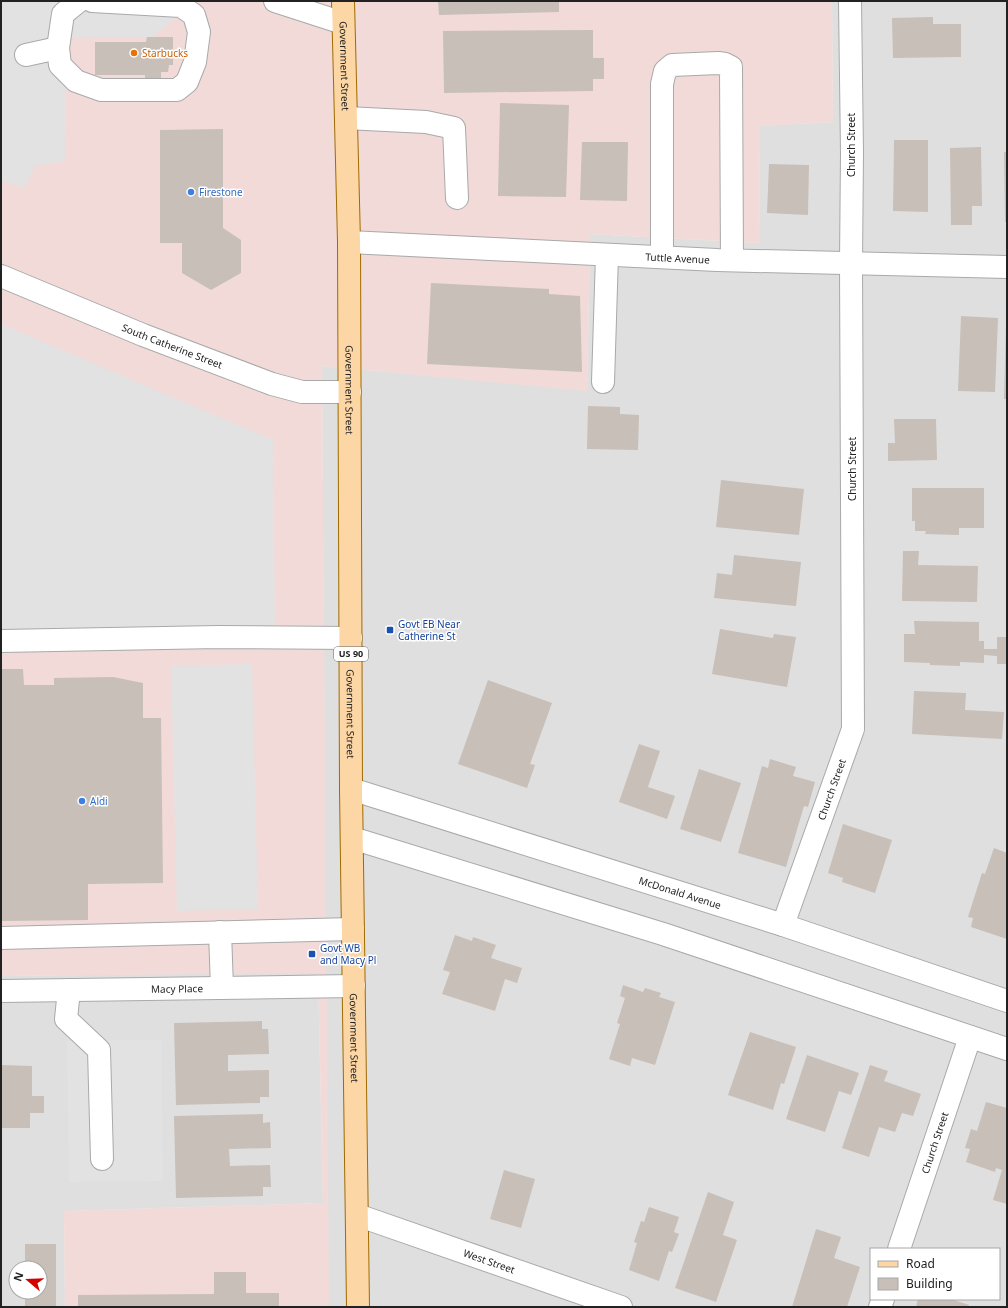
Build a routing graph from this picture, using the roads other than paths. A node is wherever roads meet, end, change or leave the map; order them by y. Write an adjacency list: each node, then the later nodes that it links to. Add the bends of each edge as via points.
1 (78, 1): 8 (street, via 63,14)
2 (92, 1): 6 (street)
3 (275, 1): 7 (street)
4 (343, 1): 7 (main road, Government Street / US 90)
5 (850, 1): 16 (street, Church Street)
6 (159, 2): 8 (street, via 181,6 194,15 199,32 195,62 186,82 177,90 101,90 76,82 60,65)
7 (344, 23): 10 (main road, Government Street / US 90)
8 (58, 48): 9 (street)
9 (26, 55)
10 (346, 118): 11 (street, via 426,122 454,128); 12 (main road, Government Street / US 90)
11 (457, 198)
12 (349, 242): 13 (street, Tuttle Avenue); 20 (main road, Government Street / US 90)
13 (607, 255): 14 (street, Tuttle Avenue); 19 (street)
14 (662, 258): 15 (street, Tuttle Avenue); 15 (street, via 662,84 665,71 672,64 718,63 731,67)
15 (732, 260): 16 (street, Tuttle Avenue)
16 (851, 263): 17 (street, Tuttle Avenue); 25 (street, Church Street, via 853,729)
17 (1007, 267)
18 (1, 276): 20 (street, South Catherine Street, via 143,335 272,384 302,392)
19 (603, 382)
20 (350, 392): 21 (main road, Government Street / US 90)
21 (351, 638): 22 (street, via 225,637); 23 (main road, Government Street / US 90)
22 (1, 641)
23 (351, 789): 24 (main road, Government Street / US 90); 25 (street, McDonald Avenue)
24 (352, 838): 26 (main road, Government Street / US 90); 34 (street, via 663,934)
25 (783, 925): 33 (street, McDonald Avenue)
26 (353, 929): 27 (street); 29 (main road, Government Street / US 90)
27 (220, 932): 28 (street); 30 (street)
28 (1, 938)
29 (354, 986): 30 (street, Macy Place); 37 (main road, Government Street / US 90)
30 (222, 988): 31 (street, Macy Place)
31 (69, 990): 32 (street, Macy Place); 36 (street, via 66,1019 99,1050)
32 (1, 991)
33 (1007, 1001)
34 (970, 1037): 35 (street); 38 (street, Church Street)
35 (1007, 1049)
36 (102, 1159)
37 (357, 1215): 39 (main road, Government Street / US 90); 40 (street, West Street)
38 (899, 1248)
39 (358, 1307)
40 (620, 1307)

